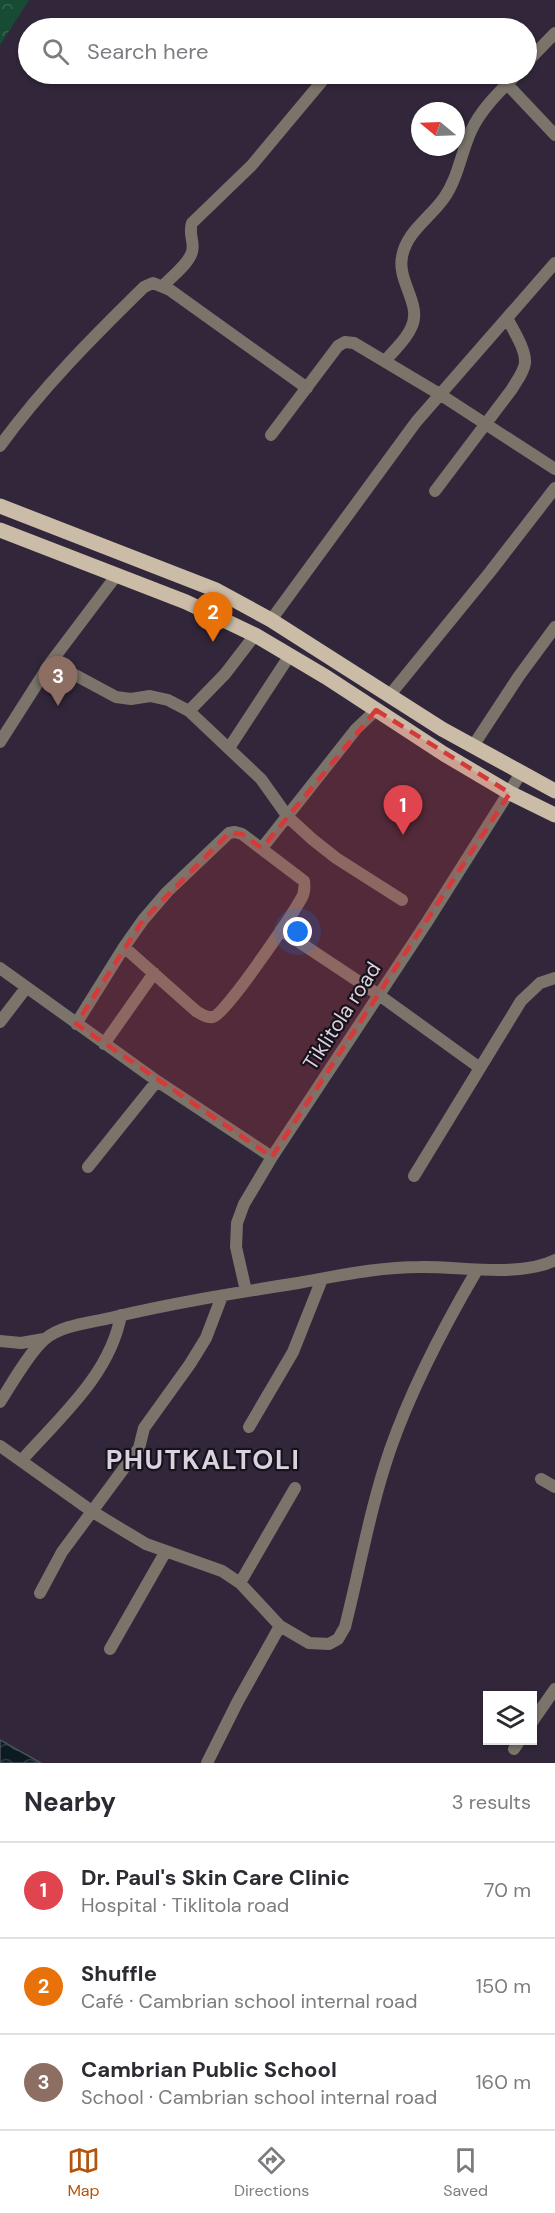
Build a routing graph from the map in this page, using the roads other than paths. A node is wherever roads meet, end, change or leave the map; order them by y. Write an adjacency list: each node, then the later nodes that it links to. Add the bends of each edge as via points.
1 (555, 33): 2 (street)
2 (537, 52)
3 (320, 84): 7 (street, via 252,165 192,223 192,252)
4 (507, 84): 5 (street); 9 (street, via 479,115 444,198 412,234 402,257 402,275 415,316 411,328)
5 (555, 135)
6 (555, 263): 8 (street)
7 (163, 286): 10 (street); 14 (street, via 153,283 144,287 87,343)
8 (507, 318): 11 (street); 12 (street, via 525,363 512,389)
9 (386, 360): 10 (street, via 354,342 345,342); 11 (street)
10 (307, 388): 13 (street)
11 (441, 395): 12 (street); 21 (street, via 416,422)
12 (485, 423): 15 (street); 17 (street)
13 (271, 435)
14 (0, 446)
15 (555, 469)
16 (555, 488): 26 (street)
17 (435, 491)
18 (0, 506): 21 (main road, via 216,590)
19 (0, 530): 20 (main road)
20 (116, 576): 23 (main road, via 186,602); 25 (street)
21 (271, 620): 26 (main road)
22 (555, 627): 30 (street)
23 (255, 635): 24 (main road); 28 (street)
24 (290, 655): 27 (main road); 31 (street)
25 (51, 662): 28 (street, via 116,697 150,696); 29 (street)
26 (389, 696): 30 (main road)
27 (376, 710): 34 (main road); 36 (street, via 356,729)
28 (189, 711): 31 (street)
29 (0, 742)
30 (472, 746): 32 (main road)
31 (229, 748): 36 (street, via 261,779)
32 (521, 773): 33 (main road); 34 (street, Tiklitola road)
33 (555, 791)
34 (510, 793): 35 (main road); 45 (street, Tiklitola road)
35 (555, 815)
36 (288, 817): 37 (street); 38 (street, via 336,858)
37 (262, 848): 39 (street, via 304,881 306,888); 40 (street, via 242,834 229,833 167,892)
38 (402, 900)
39 (281, 930): 42 (street, via 231,1000 213,1017 196,1011); 45 (street)
40 (124, 947): 42 (street); 47 (street)
41 (0, 968): 44 (street)
42 (154, 973): 48 (street)
43 (555, 978): 49 (street, via 540,983 521,1001)
44 (26, 988): 46 (street); 47 (street)
45 (379, 995): 49 (street); 51 (street, Tiklitola road)
46 (0, 1022)
47 (76, 1024): 48 (street)
48 (104, 1044): 50 (street)
49 (480, 1068): 53 (street)
50 (157, 1081): 51 (street); 52 (street)
51 (272, 1157): 57 (street, Tiklitola road, via 237,1223 236,1247)
52 (88, 1167)
53 (414, 1176)
54 (555, 1260): 55 (street, via 529,1267)
55 (477, 1270): 56 (street, via 393,1268); 73 (street, via 430,1354 390,1449 345,1627 338,1639 329,1644 309,1643)
56 (322, 1279): 57 (street); 63 (street, via 293,1352)
57 (246, 1291): 58 (street)
58 (222, 1296): 59 (street); 69 (street, via 206,1338 144,1428 139,1448)
59 (121, 1315): 60 (street); 65 (street, via 118,1334 94,1378)
60 (44, 1339): 61 (street); 62 (street)
61 (0, 1341)
62 (0, 1402)
63 (249, 1427)
64 (0, 1446): 65 (street)
65 (21, 1461): 69 (street)
66 (542, 1479): 67 (street)
67 (555, 1487)
68 (295, 1488): 71 (street)
69 (93, 1512): 70 (street, via 146,1544); 72 (street, via 62,1552)
70 (166, 1551): 71 (street, via 222,1571); 74 (street)
71 (240, 1583): 73 (street)
72 (40, 1593)
73 (280, 1626): 77 (street)
74 (110, 1648)
75 (555, 1689): 76 (street)
76 (537, 1715)
77 (207, 1763)

